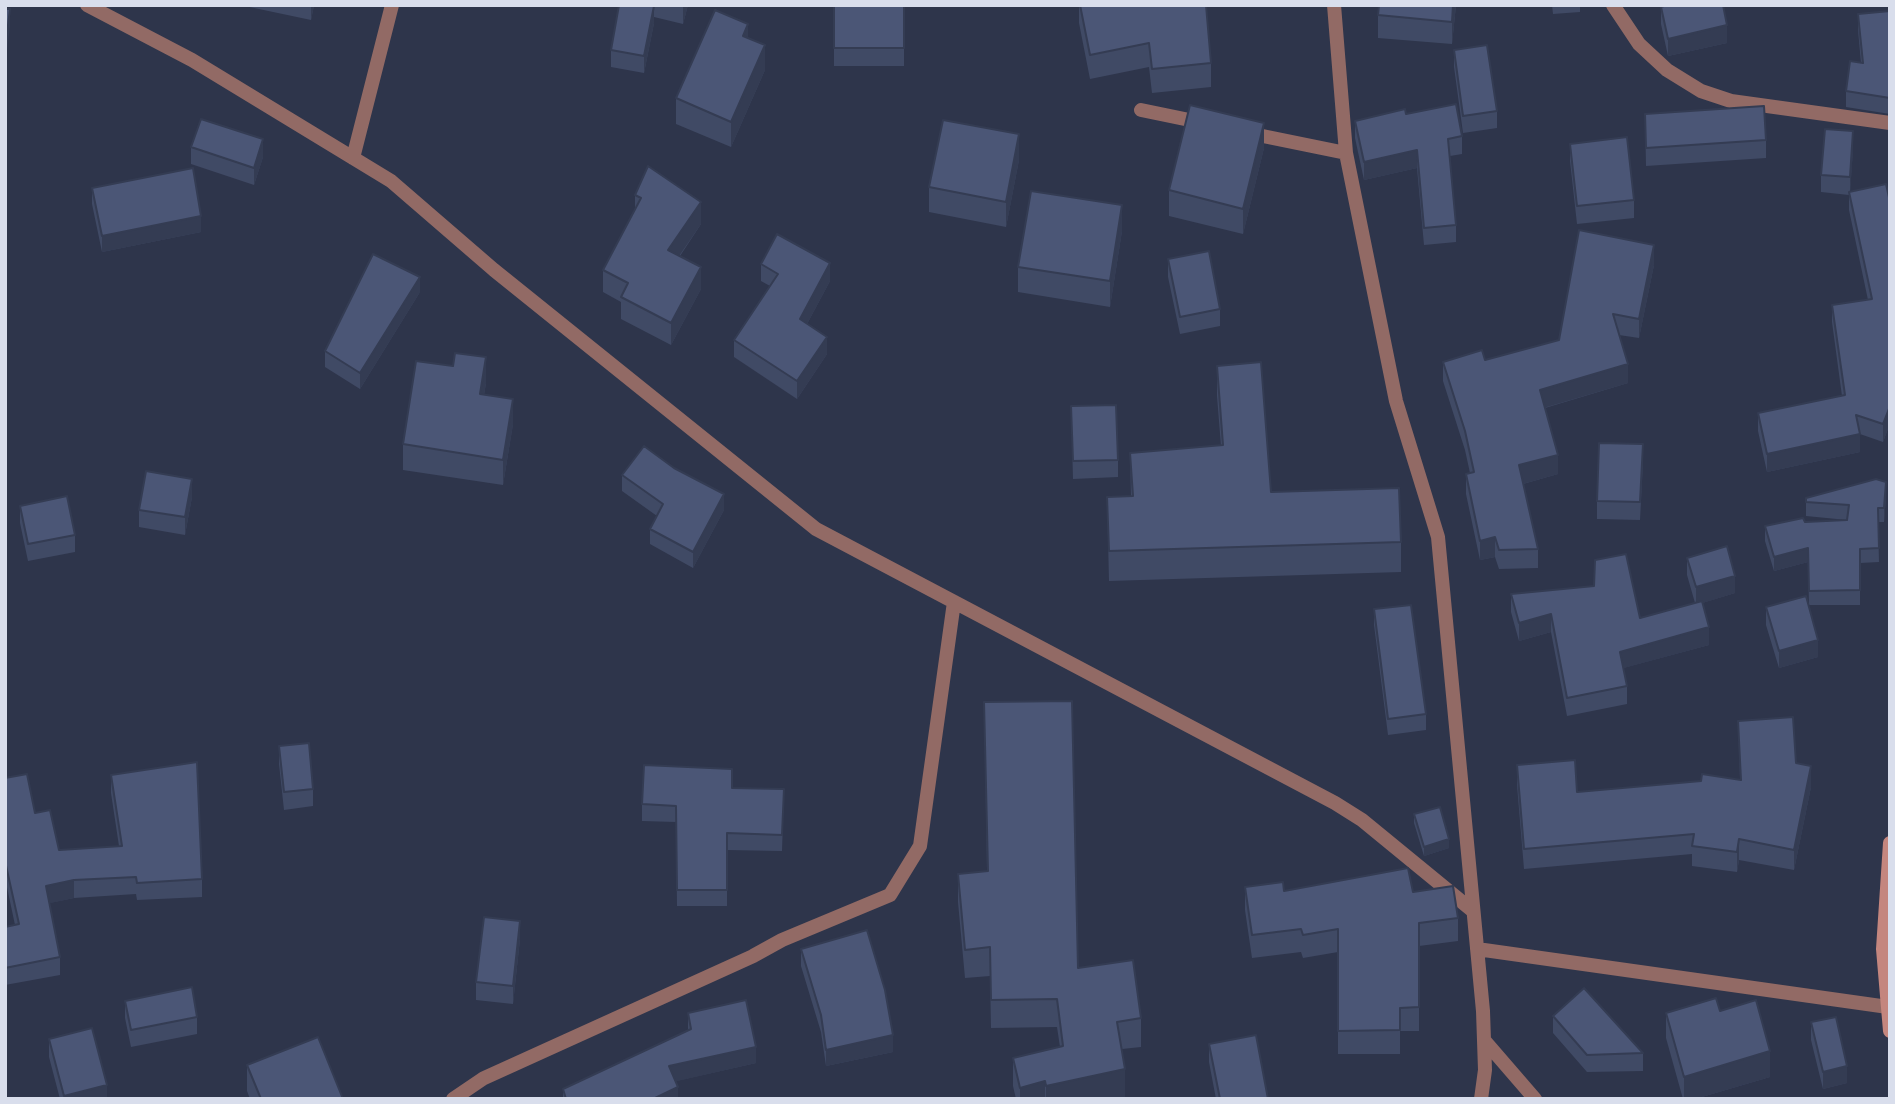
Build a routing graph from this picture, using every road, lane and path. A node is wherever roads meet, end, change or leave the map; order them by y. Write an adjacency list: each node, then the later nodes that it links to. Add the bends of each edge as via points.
1 (87, 5): 8 (street, via 192,60)
2 (392, 5): 8 (street)
3 (1334, 5): 7 (street)
4 (1613, 5): 6 (street, via 1639,44 1667,71 1701,91 1731,100)
5 (1141, 110): 7 (street)
6 (1890, 123)
7 (1346, 153): 11 (street, via 1396,401 1438,537)
8 (353, 158): 9 (street, via 391,181 494,270 816,529)
9 (954, 602): 11 (street, via 1335,803); 16 (street, via 920,846 890,895 484,1078)
10 (1890, 843): 13 (street, via 1883,949)
11 (1473, 911): 12 (street)
12 (1477, 949): 13 (street); 15 (street)
13 (1888, 1007): 14 (street)
14 (1890, 1031)
15 (1484, 1040): 17 (street); 18 (street)
16 (453, 1099)
17 (1481, 1099)
18 (1535, 1099)

